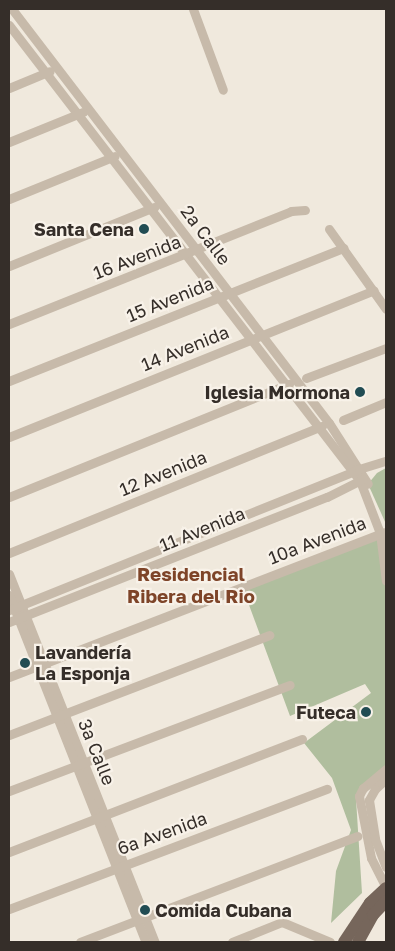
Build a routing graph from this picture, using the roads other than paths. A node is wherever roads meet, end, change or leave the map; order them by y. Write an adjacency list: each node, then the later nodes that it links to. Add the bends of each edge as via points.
1 (12, 9): 3 (street, 2a Calle)
2 (193, 9): 8 (street)
3 (25, 25): 4 (street); 5 (street, 2a Calle)
4 (10, 29): 6 (street, 2a Calle)
5 (57, 68): 6 (street); 9 (street, 2a Calle)
6 (47, 73): 7 (street); 10 (street, 2a Calle)
7 (9, 88)
8 (223, 90)
9 (90, 109): 10 (street); 12 (street, 2a Calle)
10 (78, 114): 11 (street); 13 (street, 2a Calle)
11 (9, 142)
12 (123, 153): 13 (street); 15 (street, 2a Calle)
13 (111, 158): 14 (street); 16 (street, 2a Calle)
14 (9, 199)
15 (162, 203): 16 (street); 20 (street, 2a Calle)
16 (149, 209): 21 (street, 2a Calle); 22 (street)
17 (305, 210): 20 (street, 16 Avenida, via 291,212)
18 (329, 229): 19 (street)
19 (344, 248): 23 (street); 24 (street, 15 Avenida)
20 (198, 250): 21 (street, 16 Avenida); 24 (street, 2a Calle)
21 (186, 256): 25 (street, 2a Calle); 27 (street, 16 Avenida)
22 (9, 266)
23 (374, 290): 26 (street); 28 (street, 14 Avenida)
24 (229, 293): 25 (street, 15 Avenida); 28 (street, 2a Calle)
25 (217, 298): 29 (street, 2a Calle); 33 (street, 15 Avenida)
26 (386, 309)
27 (9, 324)
28 (261, 334): 29 (street, 14 Avenida); 32 (street, 2a Calle)
29 (248, 340): 34 (street, 2a Calle); 39 (street, 14 Avenida)
30 (386, 348): 31 (street)
31 (306, 378)
32 (296, 380): 34 (street); 37 (street, 2a Calle)
33 (9, 381)
34 (286, 385): 38 (street, 2a Calle); 44 (street)
35 (386, 402): 36 (street)
36 (343, 420)
37 (329, 423): 38 (street, 12 Avenida); 42 (street, 2a Calle)
38 (319, 428): 42 (street, 2a Calle); 46 (street, 12 Avenida)
39 (9, 437)
40 (386, 461): 41 (street, 11 Avenida)
41 (373, 467): 42 (street, 11 Avenida); 43 (street, 11 Avenida)
42 (356, 470): 43 (street, 2a Calle); 50 (street, 11 Avenida)
43 (364, 483): 45 (street, 2a Calle); 51 (street, 11 Avenida)
44 (9, 497)
45 (384, 532): 48 (street, 2a Calle); 54 (street, 10a Avenida)
46 (9, 553)
47 (9, 574): 50 (street, 3a Calle)
48 (386, 581)
49 (9, 596): 50 (street, 3a Calle)
50 (15, 608): 51 (street, 3a Calle)
51 (22, 617): 52 (street, 11 Avenida); 54 (street, 3a Calle)
52 (9, 622)
53 (269, 634): 57 (street)
54 (41, 665): 55 (street, 10a Avenida); 57 (street, 3a Calle)
55 (9, 677)
56 (290, 684): 60 (street)
57 (60, 714): 58 (street); 60 (street, 3a Calle)
58 (9, 735)
59 (302, 739): 65 (street)
60 (80, 764): 64 (street); 65 (street, 3a Calle)
61 (386, 769): 70 (street, via 363,788 359,796 371,858)
62 (386, 780): 69 (street, via 372,793 369,805 375,839)
63 (327, 789): 68 (street, 6a Avenida)
64 (9, 791)
65 (100, 816): 67 (street); 68 (street, 3a Calle)
66 (357, 836): 74 (street)
67 (9, 852)
68 (120, 866): 72 (street, 6a Avenida); 74 (street, 3a Calle)
69 (386, 868)
70 (386, 887): 73 (main road)
71 (386, 902): 82 (main road, via 373,915)
72 (9, 909)
73 (360, 917): 80 (street, via 350,925); 81 (main road)
74 (141, 919): 76 (street); 77 (street, 3a Calle); 78 (street, 3a Calle)
75 (326, 941): 79 (street, via 282,922)
76 (80, 942)
77 (146, 942)
78 (155, 942)
79 (232, 942)
80 (340, 942)
81 (344, 942)
82 (358, 942)

